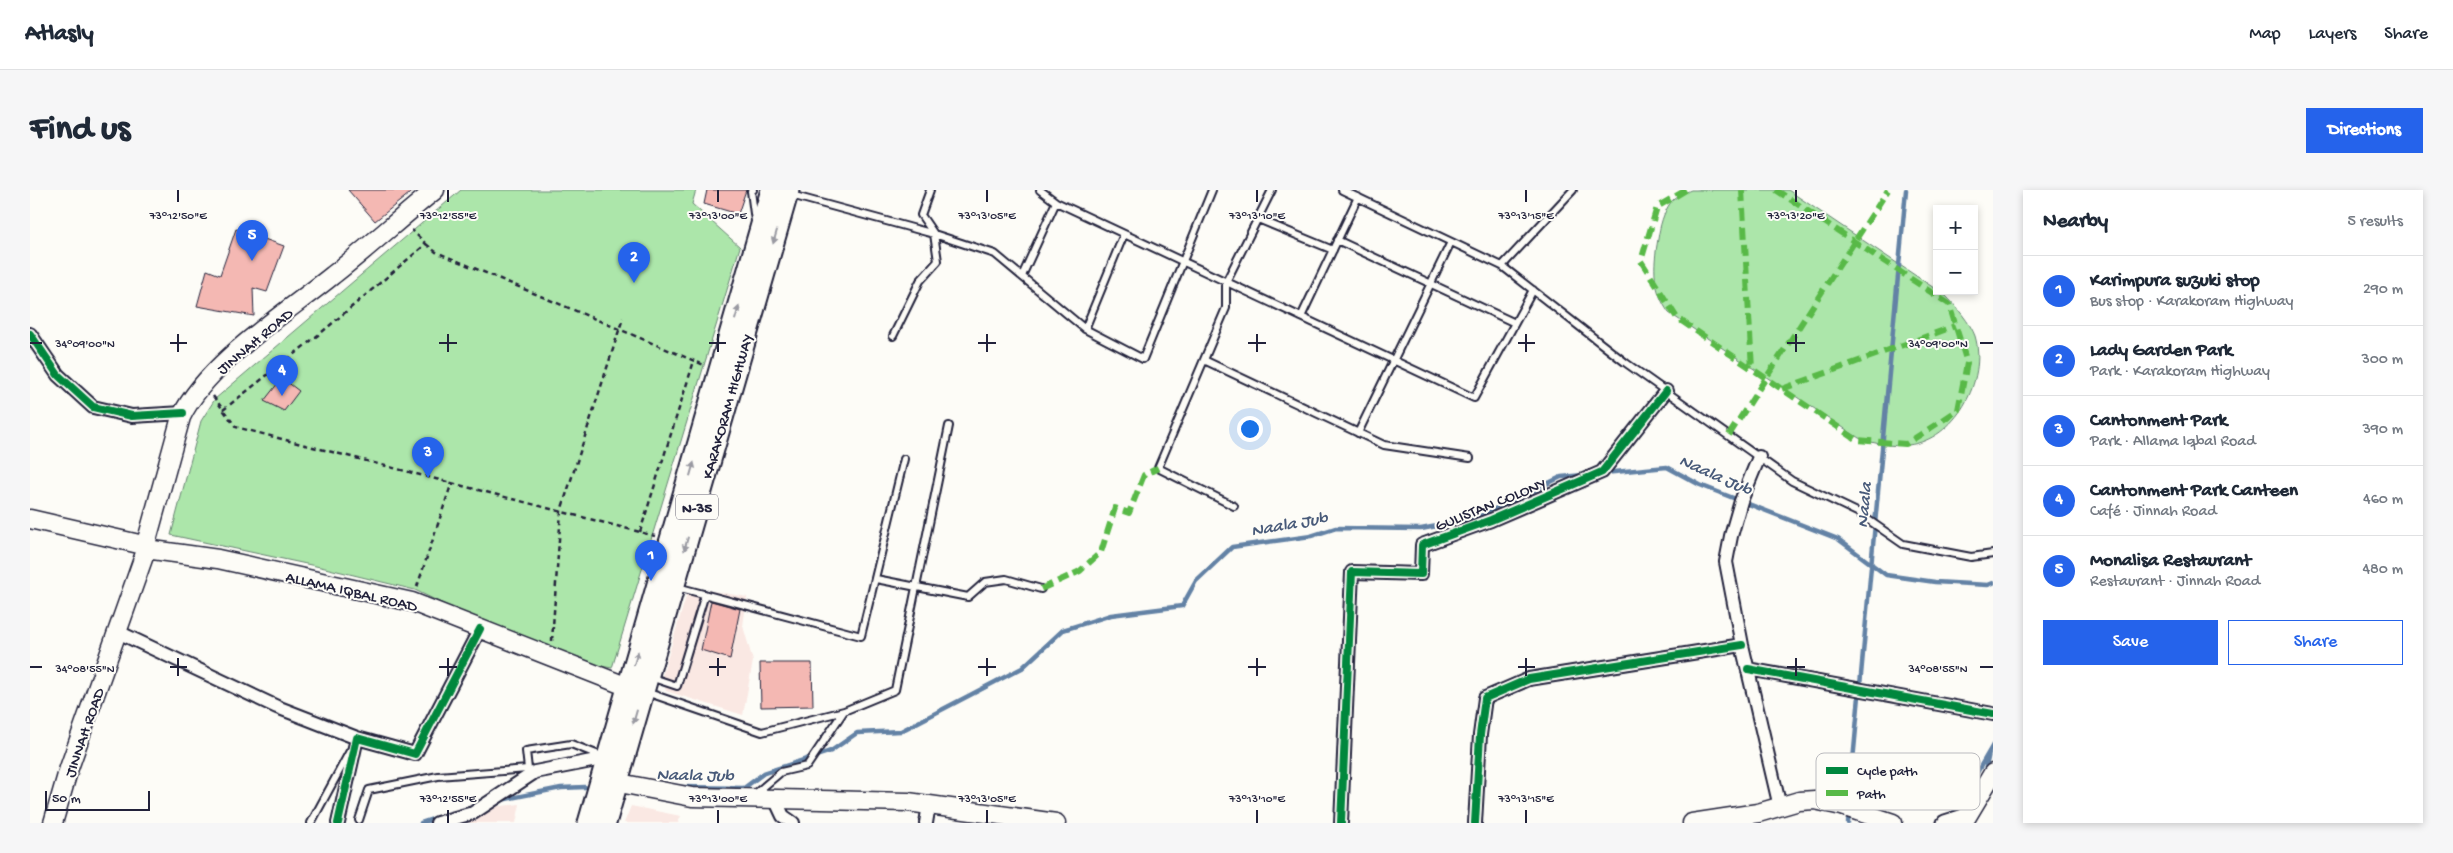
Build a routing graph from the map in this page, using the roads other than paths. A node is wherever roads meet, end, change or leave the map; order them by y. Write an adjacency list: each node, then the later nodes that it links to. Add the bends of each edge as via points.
1 (435, 190): 33 (main road, JINNAH ROAD, via 224,362 190,399)
2 (753, 190): 15 (lane)
3 (930, 190): 13 (lane, via 922,214)
4 (1040, 190): 11 (lane)
5 (1212, 190): 19 (lane)
6 (1272, 190): 12 (lane)
7 (1342, 190): 10 (lane)
8 (1573, 190): 20 (lane)
9 (783, 192): 13 (lane); 15 (highway, KARAKORAM HIGHWAY / N-35); 44 (highway, KARAKORAM HIGHWAY / N-35, one-way to 44)
10 (1358, 197): 16 (lane); 17 (lane)
11 (1056, 202): 14 (lane); 21 (lane)
12 (1258, 219): 18 (lane); 22 (lane)
13 (934, 234): 21 (lane, via 995,254); 29 (lane, via 938,262 920,281)
14 (1124, 234): 19 (lane); 27 (lane)
15 (758, 240): 52 (highway, KARAKORAM HIGHWAY / N-35, one-way to 15)
16 (1337, 240): 18 (lane); 23 (lane)
17 (1451, 242): 20 (lane); 23 (lane)
18 (1333, 250): 25 (lane)
19 (1183, 261): 22 (lane); 27 (lane, via 1143,359)
20 (1502, 266): 24 (lane)
21 (1022, 276): 27 (lane)
22 (1226, 282): 25 (lane); 30 (lane, via 1226,308)
23 (1431, 283): 26 (lane); 31 (lane)
24 (1532, 290): 26 (lane); 32 (lane)
25 (1301, 317): 31 (lane)
26 (1515, 323): 31 (lane, via 1474,398)
27 (1085, 329)
28 (30, 334): 33 (street, via 58,375 93,407 132,416)
29 (893, 336)
30 (1204, 360): 35 (lane); 39 (lane, via 1158,468)
31 (1392, 360): 35 (lane)
32 (1666, 392): 36 (lane); 78 (street, GULISTAN COLONY, via 1602,472 1491,520 1422,545 1421,574 1352,572)
33 (183, 413): 41 (main road, JINNAH ROAD)
34 (949, 426): 45 (lane)
35 (1358, 433): 37 (lane, via 1384,445)
36 (1759, 457): 42 (lane, via 1792,481 1857,512 1903,544 1971,557); 50 (street, via 1739,510 1726,562)
37 (1470, 458)
38 (904, 459): 43 (lane)
39 (1234, 506)
40 (30, 519): 41 (main road, ALLAMA IQBAL ROAD)
41 (146, 548): 48 (main road, ALLAMA IQBAL ROAD, via 218,559 412,602); 49 (main road, JINNAH ROAD)
42 (1993, 554)
43 (876, 579): 45 (lane); 47 (lane, via 861,636)
44 (673, 586): 47 (lane); 52 (highway, KARAKORAM HIGHWAY / N-35)
45 (916, 586): 46 (lane, via 968,597 985,582 1006,579); 53 (lane, via 895,690)
46 (1041, 588)
47 (705, 594): 52 (lane, via 677,686)
48 (480, 629): 52 (main road, ALLAMA IQBAL ROAD, via 551,657); 55 (street, via 415,754)
49 (118, 632): 55 (street, via 277,707); 69 (main road, JINNAH ROAD, via 69,768)
50 (1742, 646): 51 (street); 79 (street, via 1529,679 1485,698)
51 (1748, 669): 54 (street); 64 (street)
52 (639, 684): 53 (lane, via 762,732); 56 (highway, KARAKORAM HIGHWAY / N-35); 58 (highway, KARAKORAM HIGHWAY / N-35, one-way to 58)
53 (844, 711): 60 (lane, via 807,766 781,772)
54 (1993, 714)
55 (357, 738): 70 (lane); 71 (street)
56 (608, 758): 58 (highway, KARAKORAM HIGHWAY / N-35); 68 (lane, via 571,744 526,751 528,770 438,776 369,790); 72 (street, via 535,772 473,813)
57 (1990, 778): 59 (main road)
58 (609, 782): 60 (main road, via 692,797); 73 (highway, KARAKORAM HIGHWAY / N-35); 74 (highway, KARAKORAM HIGHWAY / N-35)
59 (1980, 795)
60 (751, 798): 61 (main road)
61 (774, 799): 63 (main road, via 866,800); 75 (street, via 783,816)
62 (1816, 800): 64 (main road)
63 (929, 805): 67 (main road); 76 (street)
64 (1780, 807): 80 (main road)
65 (1854, 810): 81 (main road)
66 (1968, 816): 82 (street)
67 (976, 817): 77 (main road)
68 (359, 820)
69 (53, 823)
70 (312, 823)
71 (338, 823)
72 (439, 823)
73 (589, 823)
74 (605, 823)
75 (793, 823)
76 (926, 823)
77 (1056, 823)
78 (1341, 823)
79 (1474, 823)
80 (1692, 823)
81 (1893, 823)
82 (1945, 823)

